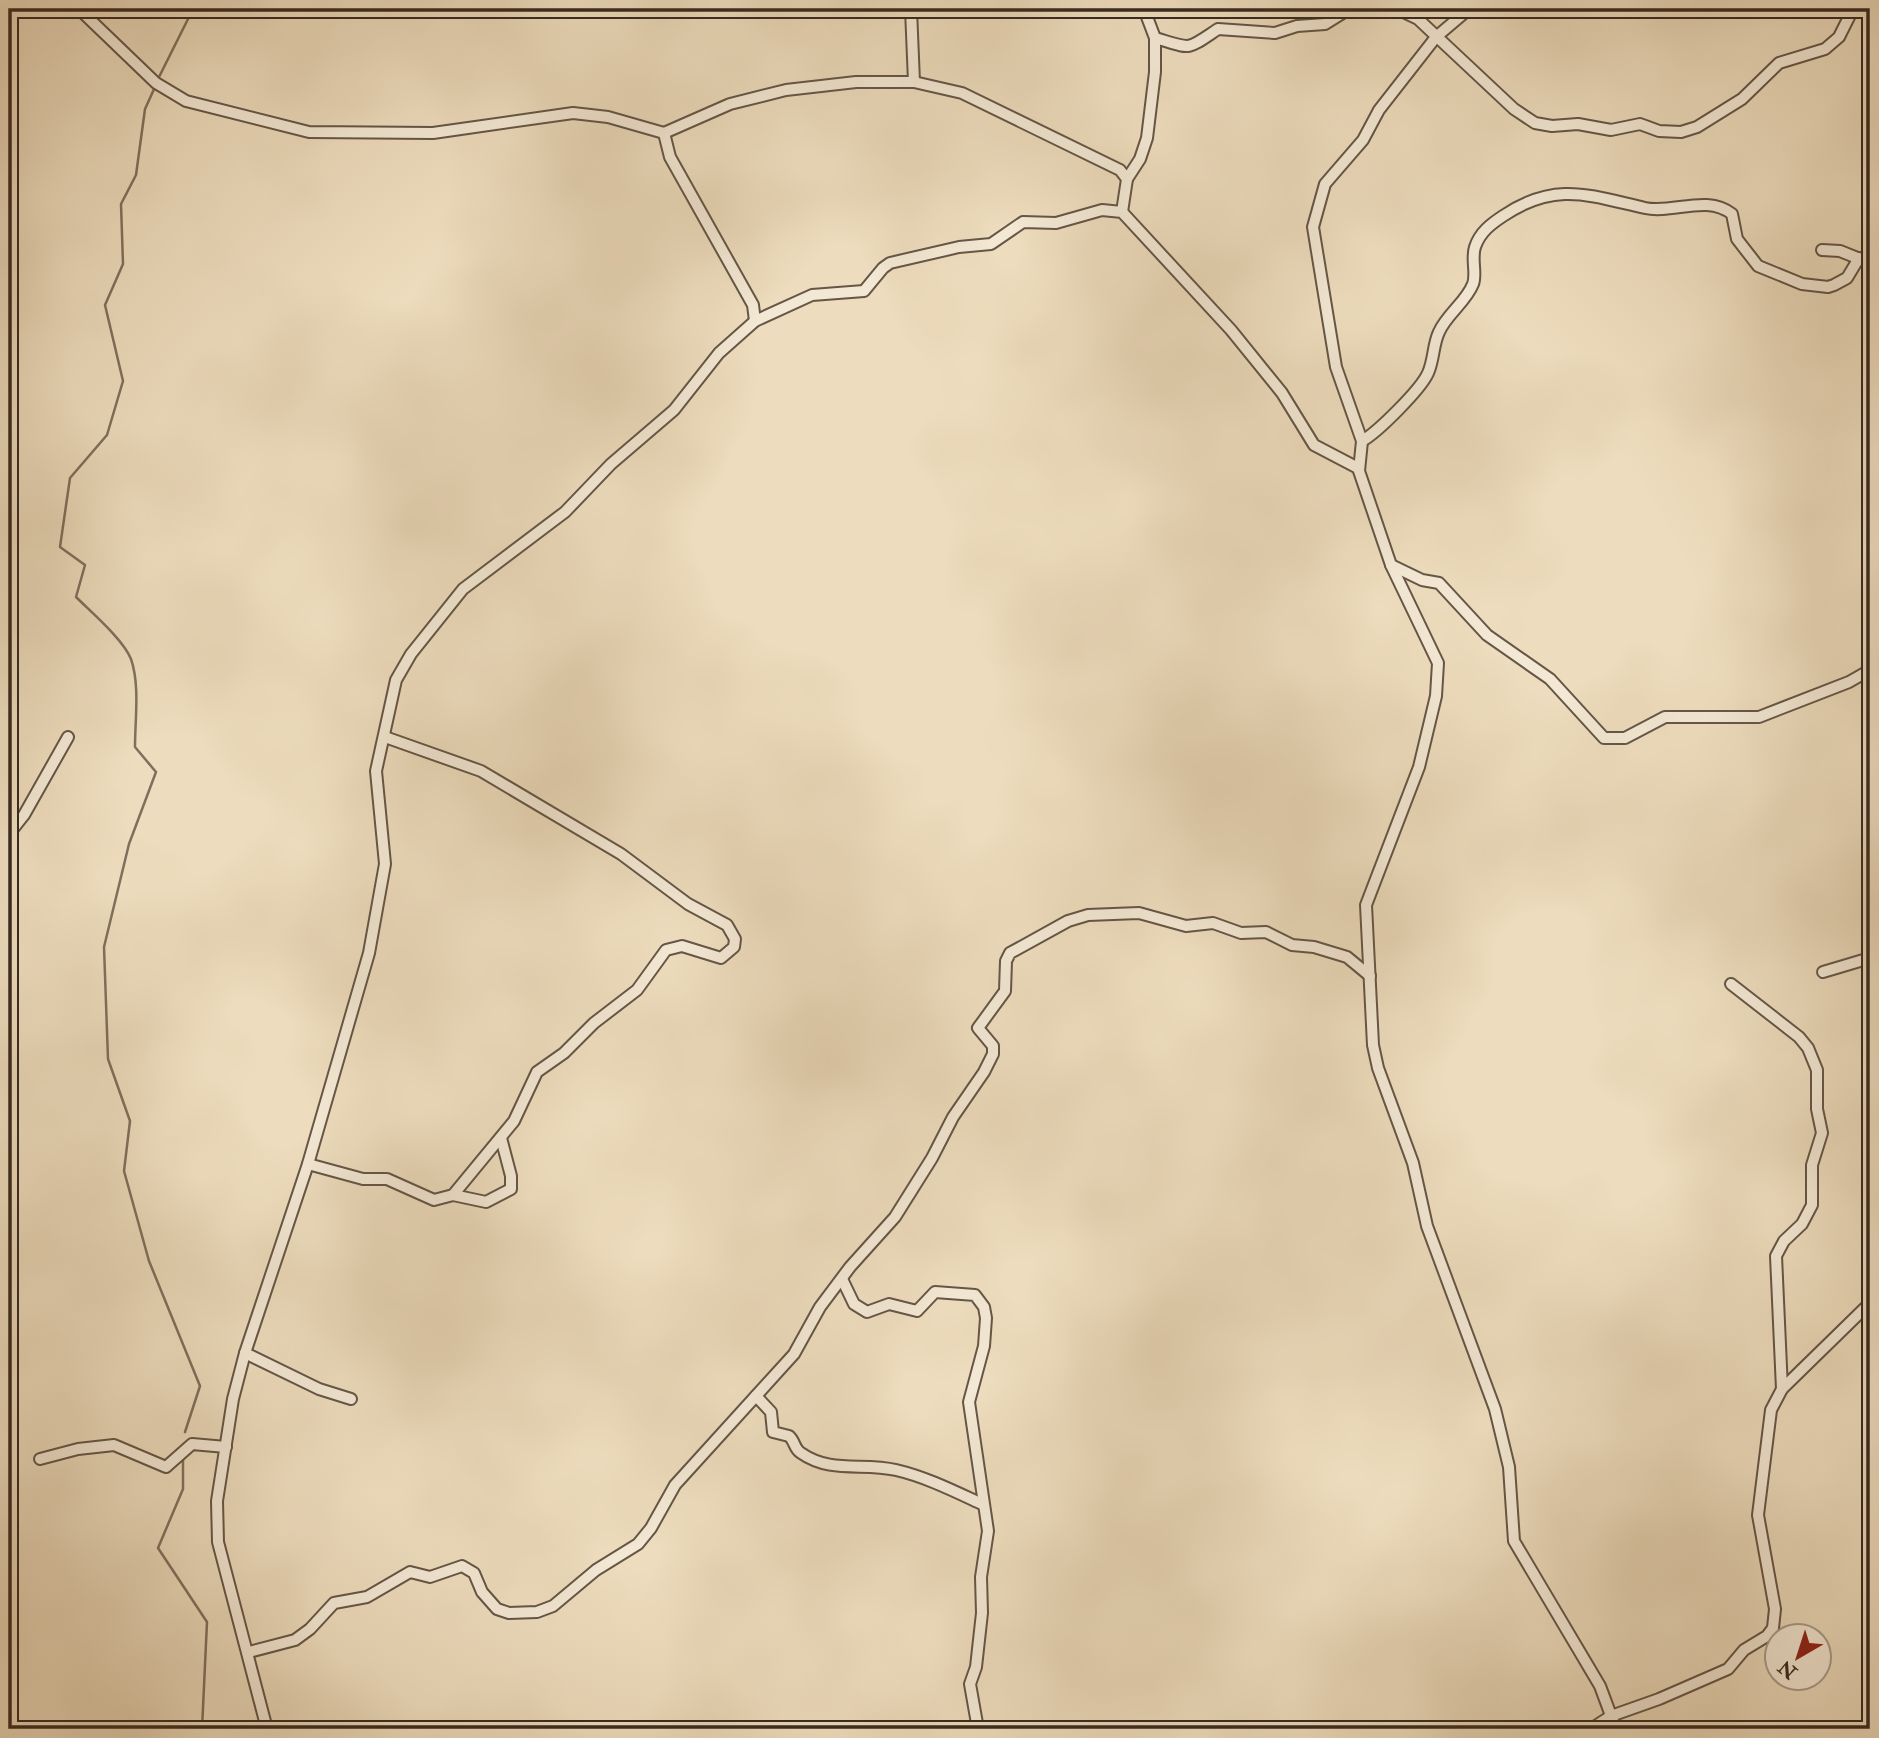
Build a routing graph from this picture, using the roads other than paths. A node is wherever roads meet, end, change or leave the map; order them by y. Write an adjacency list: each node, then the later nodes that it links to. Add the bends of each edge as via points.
1 (79, 9): 11 (street, via 156,83 186,101 283,127 309,132 433,133 573,113 608,117)
2 (911, 9): 10 (street)
3 (1144, 9): 9 (street)
4 (1349, 9): 9 (street, via 1325,24 1275,33 1218,29 1186,48)
5 (1396, 9): 8 (street, via 1418,19)
6 (1469, 9): 8 (street)
7 (1853, 9): 8 (street, via 1839,37 1825,49 1779,63 1742,99 1681,132 1640,124 1611,130 1535,123)
8 (1436, 37): 18 (street, via 1379,110 1363,141 1325,184 1313,227 1336,367)
9 (1154, 38): 12 (street, via 1147,138)
10 (914, 82): 11 (street, via 856,82 786,90 730,104); 12 (street, via 962,93 1107,163)
11 (664, 133): 17 (street, via 670,157 753,305)
12 (1126, 179): 13 (street)
13 (1122, 212): 17 (street, via 1102,210 1056,223 1020,223 995,243 890,264 864,290 812,295); 19 (street, via 1231,330 1282,393 1314,445)
14 (1822, 250): 15 (street)
15 (1859, 258): 16 (street); 18 (street, via 1847,278 1828,287 1812,286 1758,266 1737,239 1732,214 1723,208 1691,204 1658,210 1559,193 1524,202 1487,227 1479,239 1474,282 1438,333 1423,381)
16 (1870, 263)
17 (755, 321): 23 (street, via 719,353 660,424 611,464 565,512 475,577 447,605 401,669)
18 (1362, 441): 19 (street)
19 (1358, 468): 20 (street)
20 (1391, 565): 21 (street, via 1439,583 1488,635 1550,679 1604,738 1625,738 1665,717 1759,717); 27 (street, via 1433,648 1438,676 1419,767 1368,892)
21 (1869, 674)
22 (68, 737): 24 (street)
23 (385, 737): 29 (street, via 448,757 499,782 621,854 688,904 727,925 735,939 734,947 721,958 682,946 666,950 637,990 537,1072); 30 (street, via 376,771 385,850 379,906 362,982)
24 (9, 834)
25 (1870, 958): 26 (street)
26 (1823, 972)
27 (1370, 976): 32 (street, via 1346,957 1292,945 1266,932 1241,933 1213,923 1186,926 1139,912 1087,915 1068,921 1010,953 1008,985 978,1028 993,1046 990,1061 895,1217); 42 (street, via 1375,1060 1413,1163 1427,1226 1495,1409 1509,1466 1514,1541 1600,1686)
28 (1731, 984): 35 (street, via 1799,1037 1815,1061 1819,1080 1822,1133 1812,1165 1812,1205 1776,1256)
29 (501, 1138): 31 (street); 31 (street, via 511,1189 486,1202)
30 (308, 1164): 31 (street, via 363,1179 387,1179 434,1200); 34 (street)
31 (453, 1195)
32 (842, 1279): 36 (street, via 816,1313 794,1354); 40 (street, via 854,1304 867,1312 890,1304 917,1311 935,1292 966,1292 980,1299 986,1330 969,1402)
33 (1870, 1303): 35 (street)
34 (245, 1353): 37 (street, via 319,1389); 38 (street)
35 (1782, 1389): 42 (street, via 1769,1421 1758,1506 1775,1609 1773,1628 1728,1669)
36 (756, 1396): 40 (street, via 771,1412 773,1432 789,1436 797,1451 816,1461 841,1468 898,1471); 41 (street, via 675,1485 646,1536 553,1606 524,1613 497,1609 467,1567 429,1577 410,1572 367,1597 334,1603 295,1640)
37 (351, 1399)
38 (226, 1447): 39 (street, via 192,1444 166,1466 114,1445); 41 (street, via 217,1501 218,1542)
39 (40, 1459)
40 (982, 1504): 44 (street, via 988,1531 981,1577 982,1613 969,1694)
41 (249, 1651): 43 (street)
42 (1611, 1716): 45 (street); 46 (street)
43 (267, 1729)
44 (978, 1729)
45 (1591, 1729)
46 (1616, 1729)

